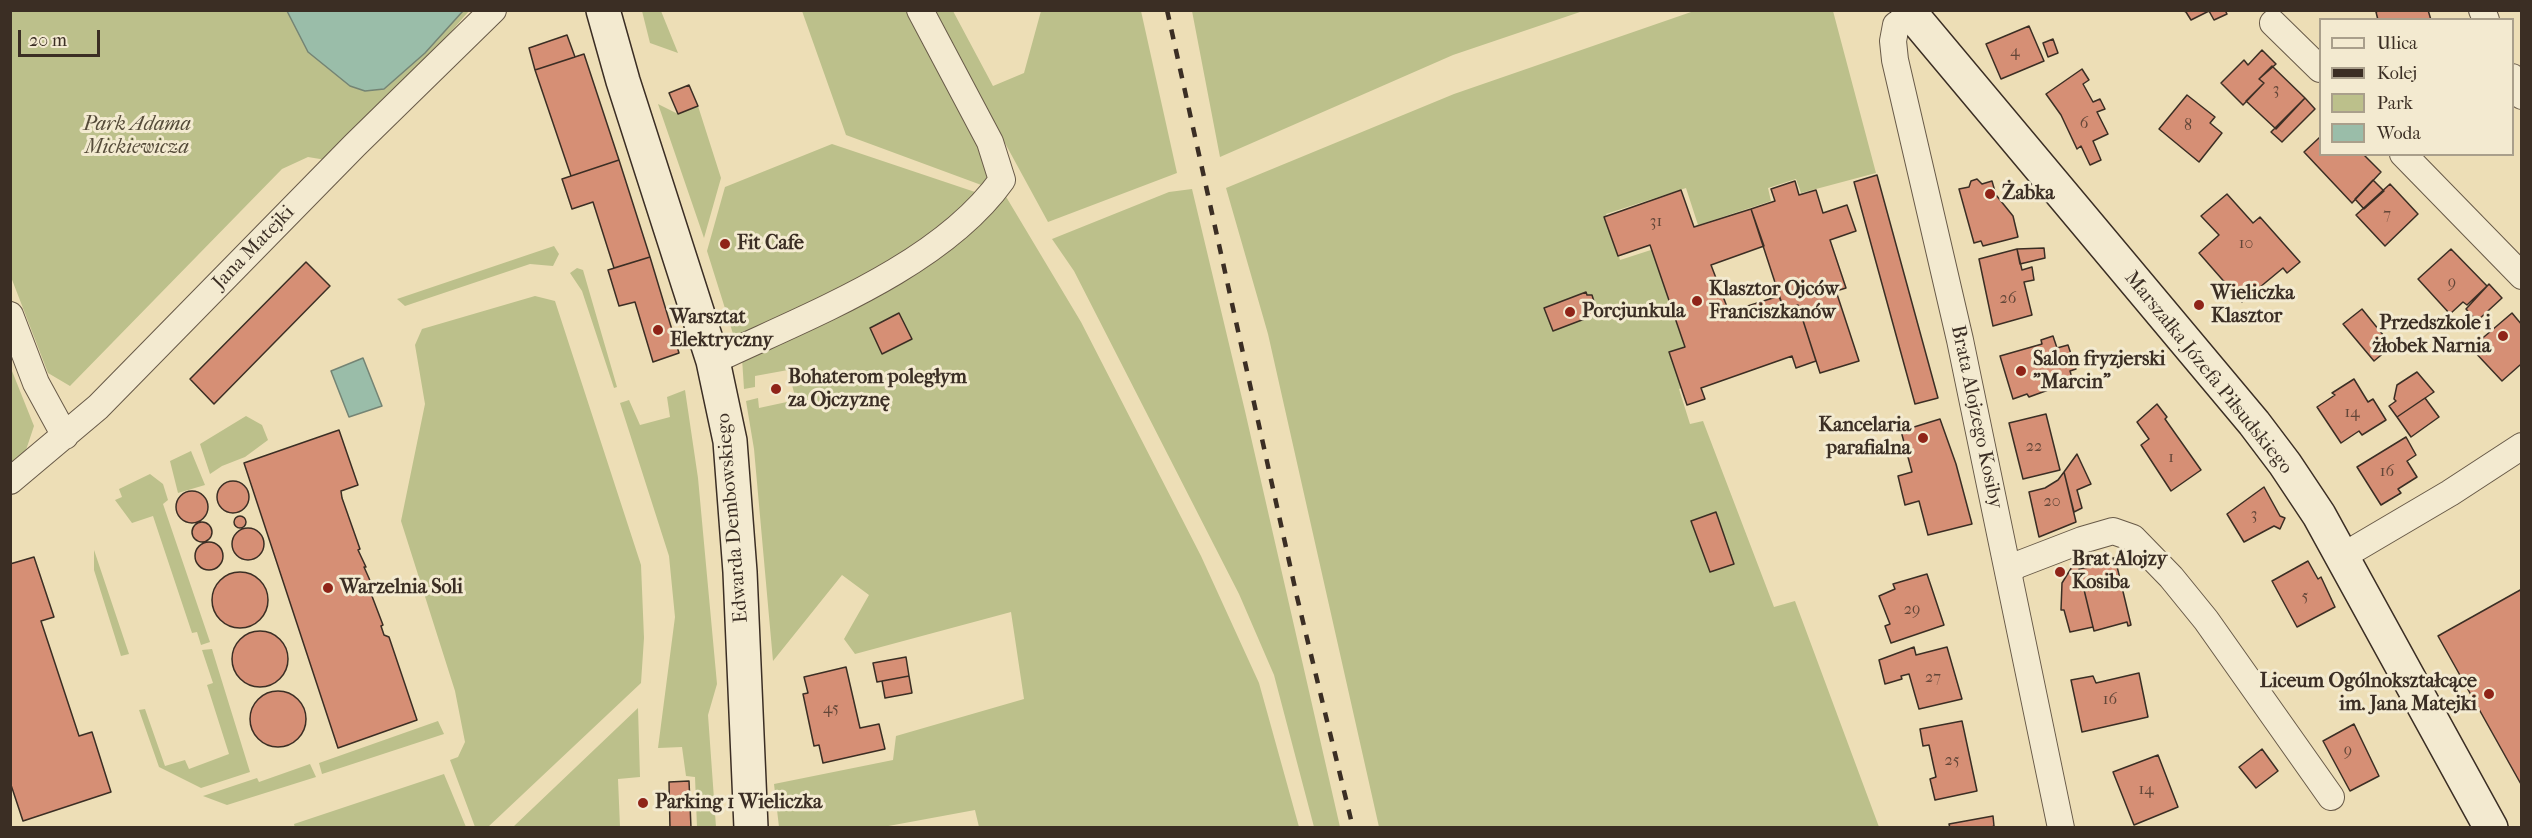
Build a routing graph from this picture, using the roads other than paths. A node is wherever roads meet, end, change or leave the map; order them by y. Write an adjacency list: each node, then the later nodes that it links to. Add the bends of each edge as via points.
1 (493, 10): 13 (street, Jana Matejki)
2 (603, 10): 12 (main road, Edwarda Dembowskiego)
3 (920, 10): 12 (street, via 990,142 1002,180 968,218 916,258 850,296)
4 (1912, 12): 16 (main road, Marszałka Józefa Piłsudskiego, via 2254,423); 17 (street, Brata Alojzego Kosiby, via 1896,25 1895,60 1960,340)
5 (2273, 22): 6 (street)
6 (2319, 68)
7 (2514, 81): 8 (street)
8 (2522, 96)
9 (2405, 156): 10 (street)
10 (2522, 276)
11 (10, 315): 13 (street, via 36,383)
12 (723, 356): 19 (main road, Edwarda Dembowskiego, via 740,572)
13 (65, 436): 15 (street, Jana Matejki)
14 (2522, 446): 16 (street)
15 (10, 481)
16 (2343, 556): 21 (main road, Marszałka Józefa Piłsudskiego)
17 (2008, 572): 18 (street, via 2017,565 2113,531 2133,538 2206,620); 20 (street, Brata Alojzego Kosiby)
18 (2331, 797)
19 (751, 828)
20 (2061, 828)
21 (2491, 828)

